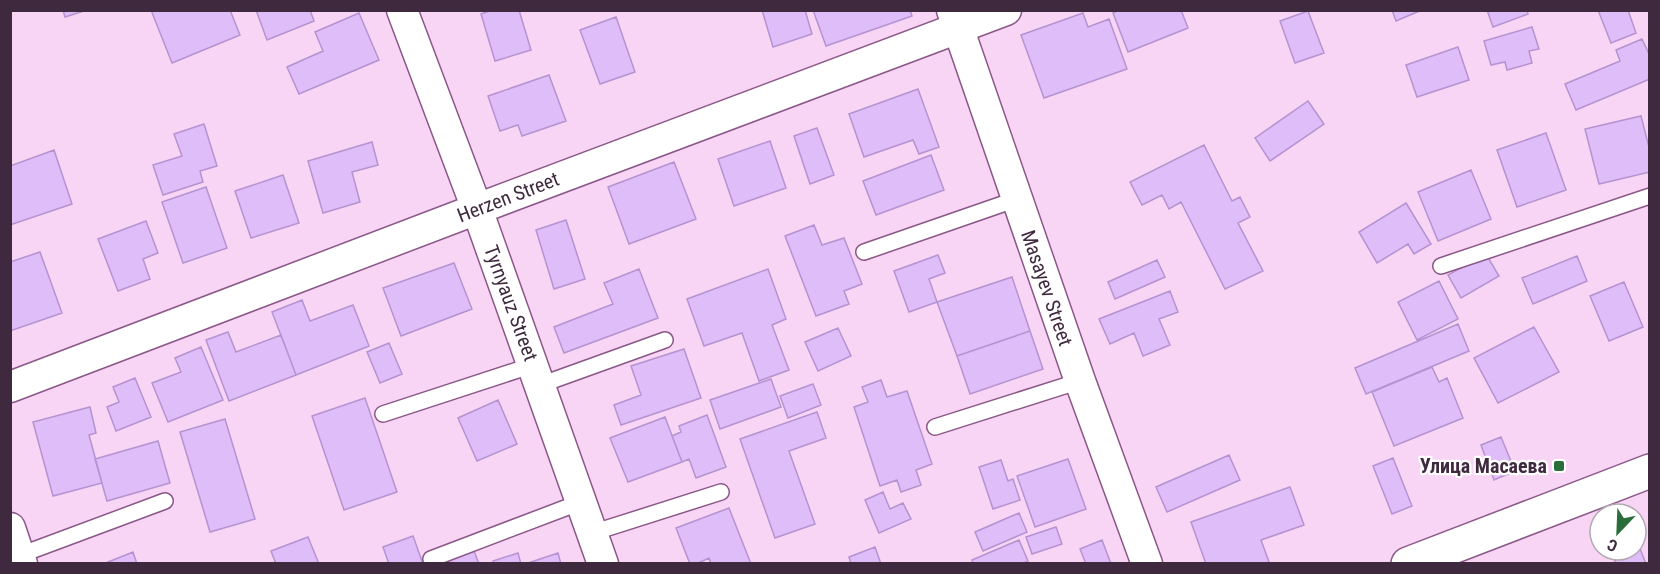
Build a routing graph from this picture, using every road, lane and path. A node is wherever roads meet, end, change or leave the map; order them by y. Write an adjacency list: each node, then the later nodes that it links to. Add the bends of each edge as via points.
1 (402, 10): 6 (street, Tyrnyauz Street)
2 (1006, 10): 3 (street, Herzen Street)
3 (955, 19): 5 (street, Masayev Street); 6 (street, Herzen Street)
4 (1650, 196): 8 (lane)
5 (1017, 199): 7 (lane); 11 (street, Masayev Street)
6 (477, 209): 10 (street, Tyrnyauz Street); 12 (street, Herzen Street)
7 (864, 252)
8 (1441, 266)
9 (665, 340): 10 (lane)
10 (537, 375): 13 (lane); 18 (street, Tyrnyauz Street)
11 (1080, 381): 14 (lane); 23 (street, Masayev Street)
12 (10, 387)
13 (383, 414)
14 (935, 427)
15 (1650, 471): 24 (main road)
16 (721, 492): 19 (lane)
17 (165, 501): 20 (lane)
18 (581, 502): 19 (street, Tyrnyauz Street); 21 (lane)
19 (592, 533): 22 (street, Tyrnyauz Street)
20 (18, 549)
21 (431, 559)
22 (603, 564)
23 (1147, 564)
24 (1408, 564)

